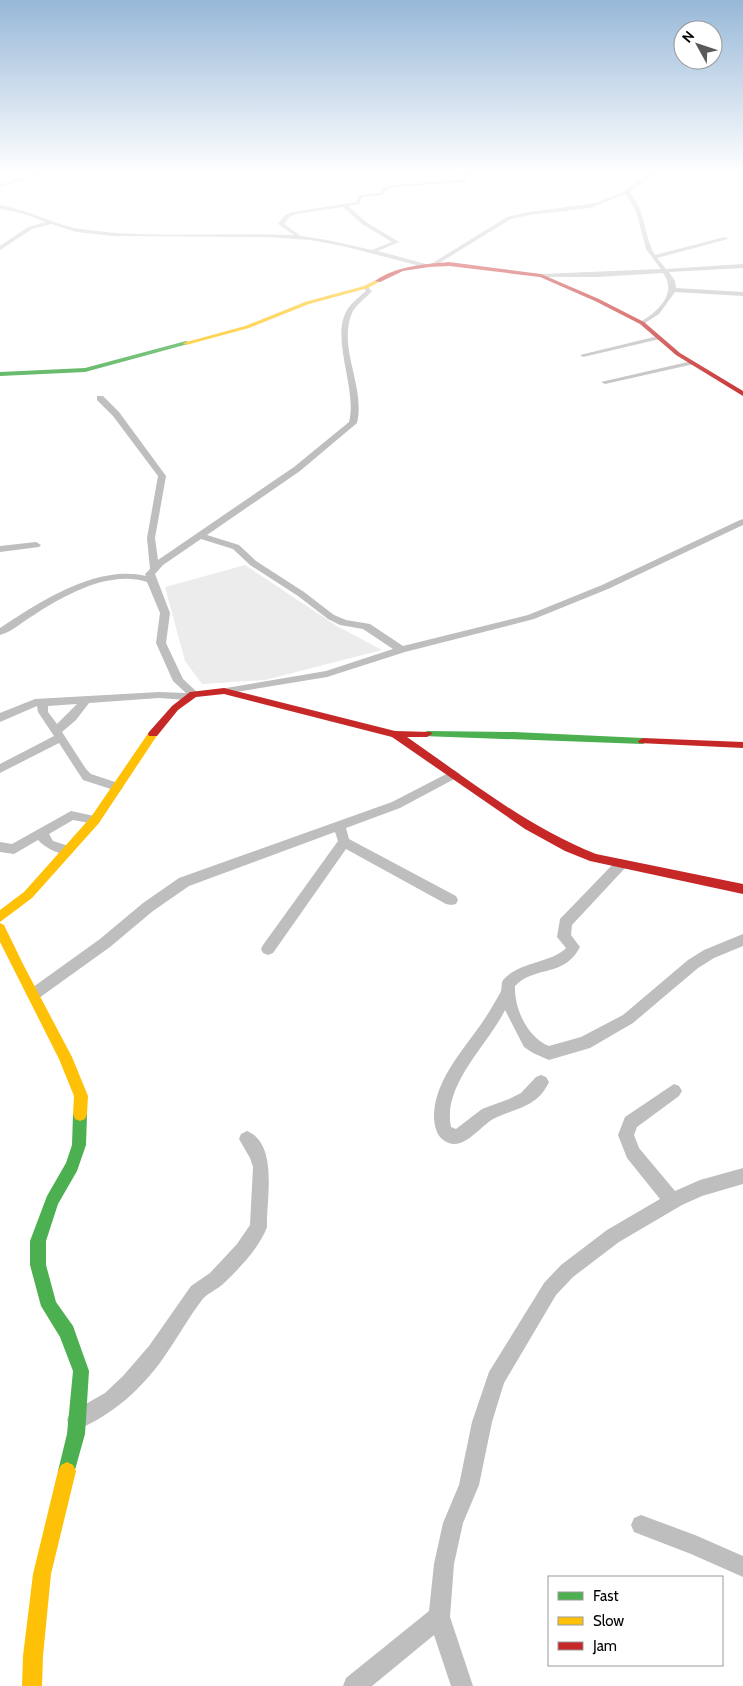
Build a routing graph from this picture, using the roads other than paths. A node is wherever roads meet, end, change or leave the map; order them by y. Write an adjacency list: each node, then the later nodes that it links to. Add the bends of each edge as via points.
1 (375, 253): 6 (street)
2 (450, 253): 6 (street)
3 (650, 253): 5 (street)
4 (670, 253): 5 (street)
5 (652, 257): 8 (street)
6 (429, 265): 9 (street, via 474,266); 10 (street, via 394,273)
7 (743, 266): 8 (street)
8 (663, 270): 9 (street); 11 (street, via 671,280)
9 (541, 276): 13 (street, via 620,310)
10 (366, 287): 17 (street, via 306,303 231,332 85,370); 22 (street, via 369,291 351,309 345,336 355,393 353,423 297,469)
11 (672, 290): 12 (street); 13 (street, via 653,317)
12 (743, 294)
13 (642, 323): 14 (street)
14 (658, 338): 15 (street); 16 (street)
15 (584, 355)
16 (692, 362): 18 (street); 19 (street)
17 (0, 374)
18 (605, 382)
19 (743, 394)
20 (100, 398): 25 (street, via 116,414 162,476 151,538)
21 (743, 522): 28 (street, via 548,611)
22 (200, 536): 25 (street); 28 (street, via 236,548 253,564 332,618 366,626)
23 (36, 545): 24 (street)
24 (0, 549)
25 (154, 568): 26 (street, via 150,574)
26 (153, 581): 27 (street, via 136,576 118,577 73,590); 30 (street, via 165,613 161,643 178,681)
27 (0, 632)
28 (401, 650): 29 (street, via 311,677)
29 (224, 691): 30 (street); 34 (street)
30 (190, 696): 31 (street); 39 (street, via 158,726)
31 (85, 701): 32 (street); 35 (street)
32 (42, 703): 33 (street, via 27,705); 35 (street, via 43,712)
33 (0, 718)
34 (395, 734): 36 (street, via 514,735); 38 (street)
35 (58, 735): 37 (street); 39 (street, via 87,777)
36 (743, 745)
37 (0, 770)
38 (454, 774): 41 (street, via 396,805); 46 (street, via 529,826 569,848)
39 (117, 787): 40 (street)
40 (95, 820): 42 (street, via 71,815); 45 (street)
41 (339, 825): 43 (street); 53 (street, via 184,882)
42 (43, 833): 44 (street, via 14,849); 45 (street, via 49,844)
43 (344, 842): 48 (street); 52 (street)
44 (0, 847)
45 (68, 850): 49 (street, via 28,895)
46 (621, 864): 47 (street); 54 (street, via 564,923 564,937 573,947 572,951 516,976 508,984)
47 (743, 889)
48 (450, 900)
49 (0, 917)
50 (0, 928): 53 (street)
51 (743, 940): 54 (street, via 693,964 628,1019 585,1044 560,1051 549,1053 530,1044)
52 (268, 949)
53 (34, 994): 60 (street, via 81,1096 79,1145 72,1166 52,1201 38,1241 38,1265 49,1306 67,1332 81,1371)
54 (507, 995): 55 (street, via 451,1082 441,1118 445,1132 452,1137 459,1136 488,1114 526,1098)
55 (541, 1082)
56 (674, 1091): 59 (street, via 630,1122 626,1135 633,1153)
57 (247, 1139): 60 (street, via 259,1158 262,1173 259,1227 216,1279 197,1292 156,1353 130,1383 112,1400)
58 (743, 1176): 59 (street, via 700,1188)
59 (672, 1201): 63 (street, via 613,1236 567,1270 550,1289 496,1379 482,1422 468,1485 453,1523 444,1564)
60 (77, 1420): 64 (street, via 42,1574)
61 (642, 1525): 62 (street)
62 (743, 1567)
63 (439, 1616): 65 (street); 66 (street)
64 (32, 1686)
65 (354, 1686)
66 (462, 1686)

